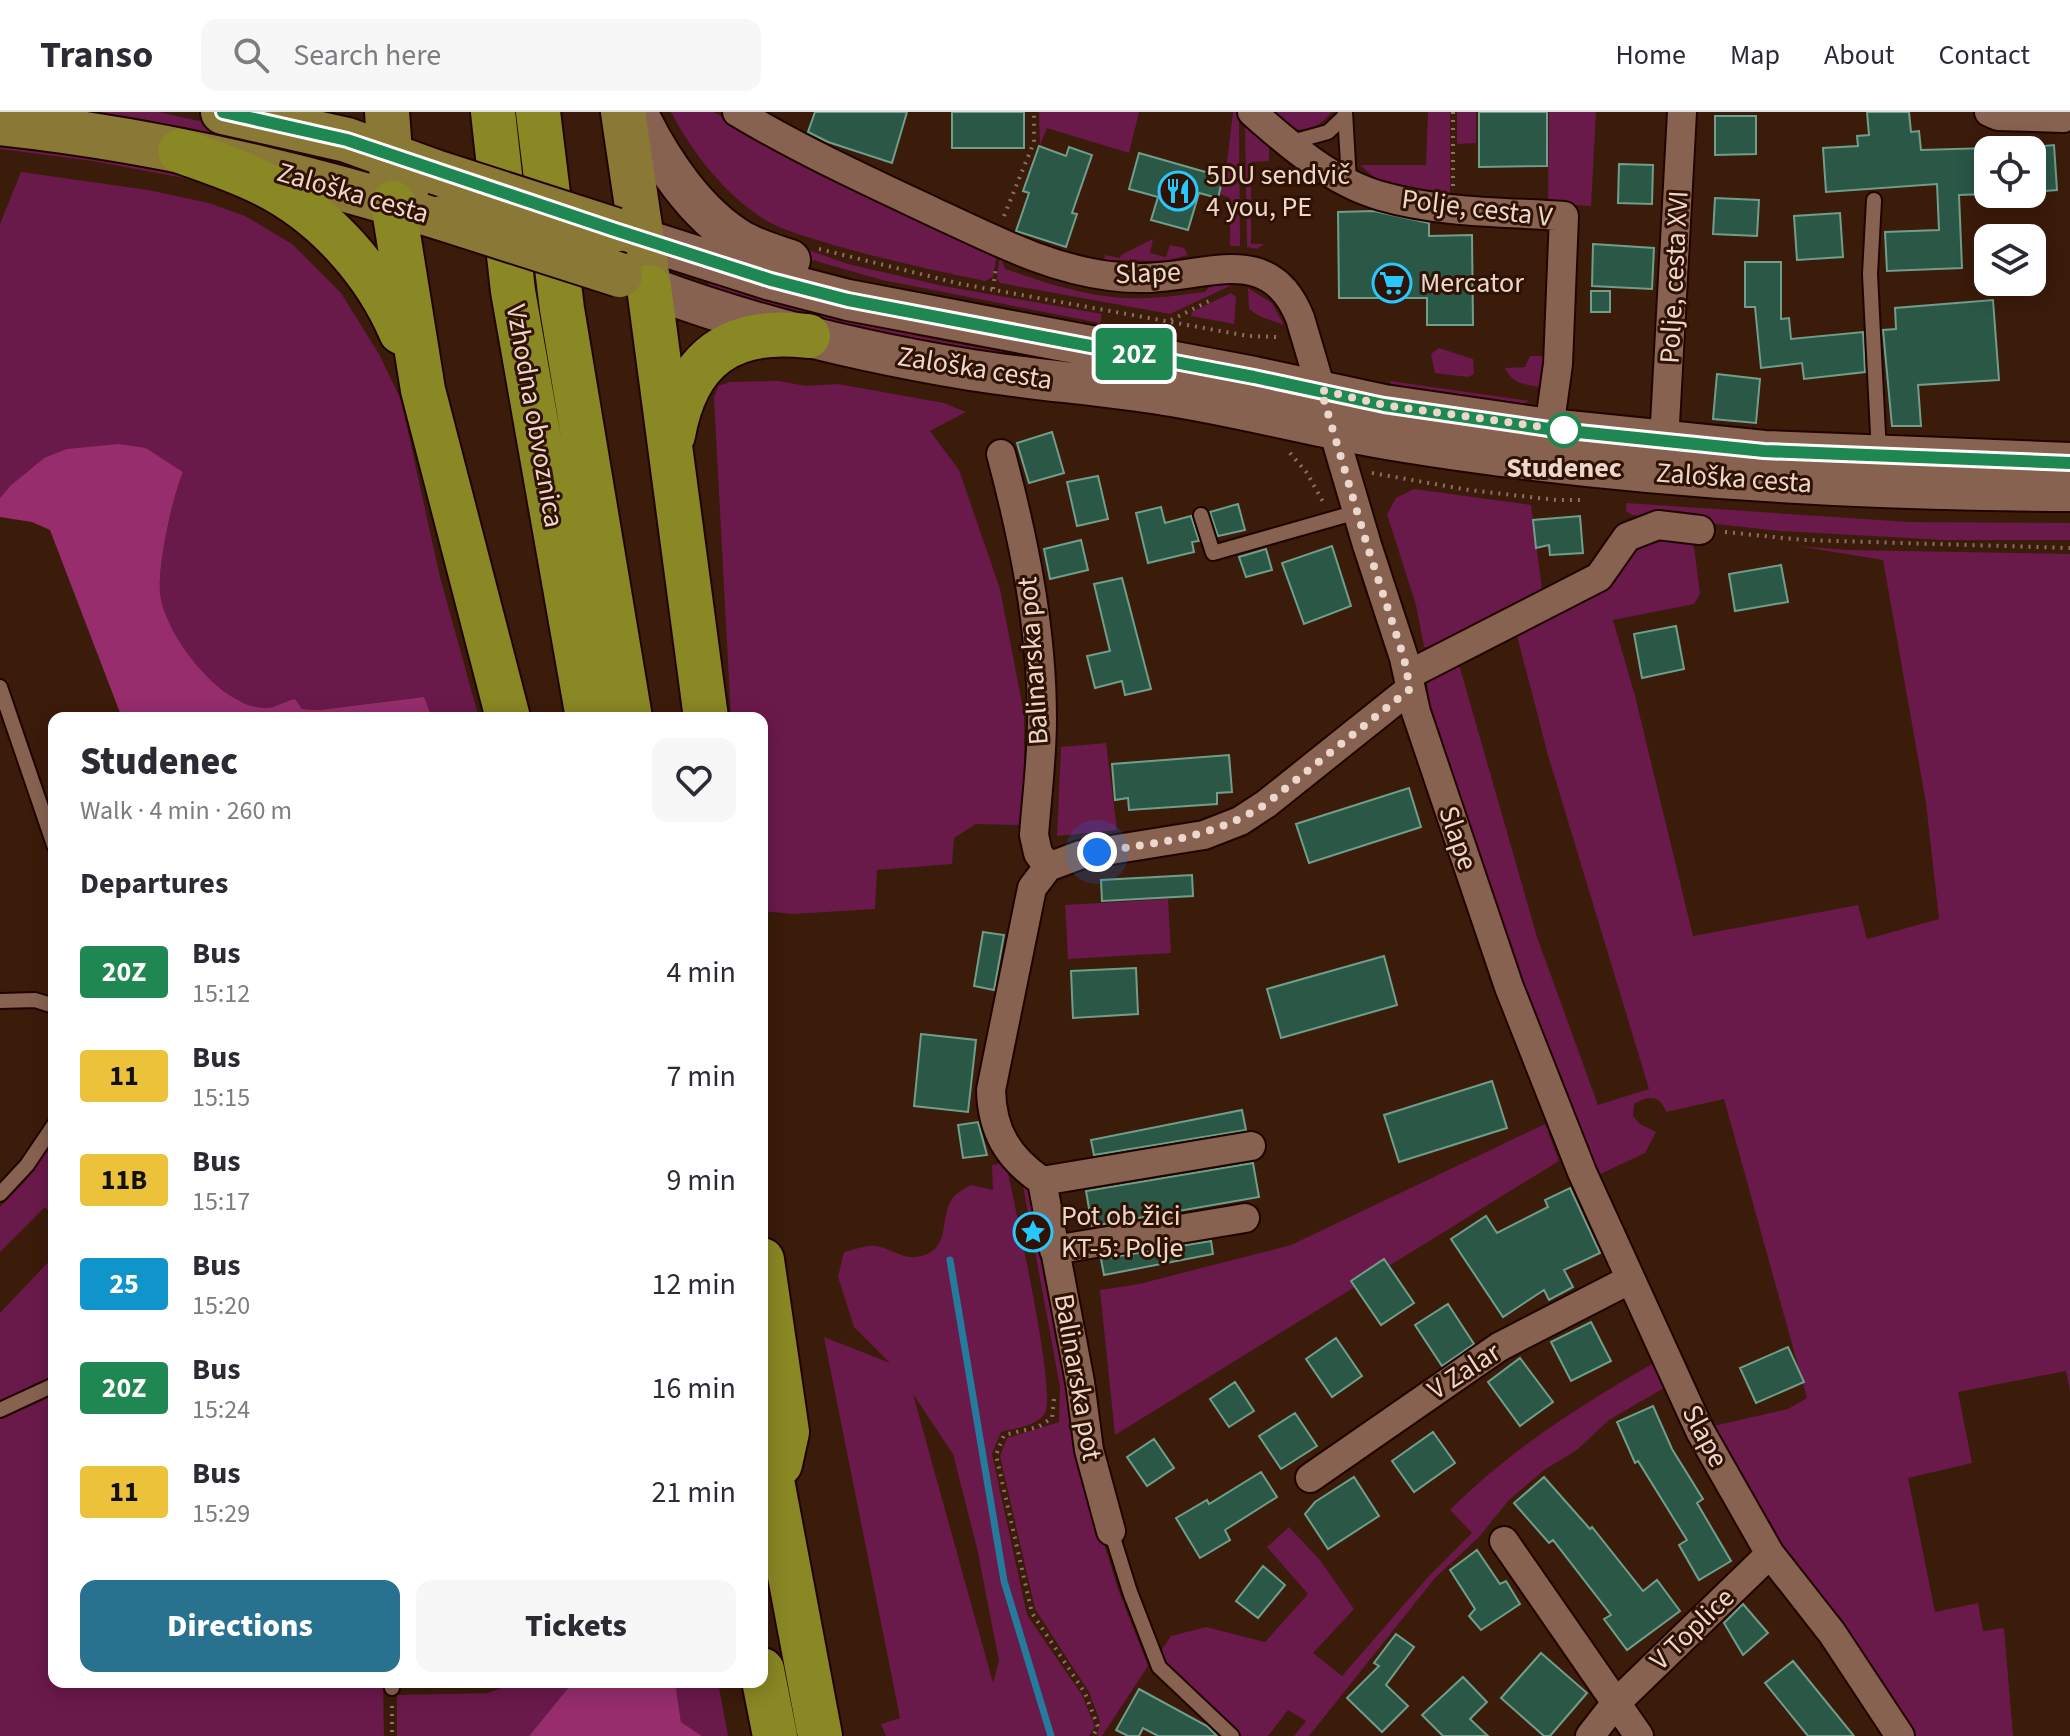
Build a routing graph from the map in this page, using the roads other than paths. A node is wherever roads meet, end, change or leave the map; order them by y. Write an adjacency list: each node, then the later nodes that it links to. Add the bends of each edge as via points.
1 (313, 112): 12 (main road, via 292,118)
2 (387, 112): 17 (main road)
3 (493, 112): 40 (highway, Vzhodna obvoznica, via 513,291)
4 (538, 112): 41 (highway, Vzhodna obvoznica, via 562,309)
5 (623, 112): 21 (main road)
6 (637, 112): 22 (main road, via 677,177 733,235)
7 (737, 112): 25 (street, Slape, via 879,187 1043,262 1110,276 1157,278 1231,268 1265,275 1282,286 1294,304)
8 (1252, 112): 15 (street, Polje, cesta V)
9 (1682, 112): 28 (street, Polje, cesta XVI)
10 (1989, 112): 14 (street)
11 (1345, 114): 15 (lane, via 1328,132); 18 (lane)
12 (241, 116): 17 (main road, Zaloška cesta, via 347,140)
13 (0, 123): 16 (main road, Zaloška cesta)
14 (2066, 123)
15 (1288, 143): 18 (street, Polje, cesta V)
16 (180, 151): 20 (main road, Zaloška cesta); 24 (highway, via 282,194 348,250 396,321)
17 (390, 156): 20 (main road); 21 (main road, Zaloška cesta, bridge)
18 (1349, 181): 27 (street, Polje, cesta V, via 1379,195 1453,210 1564,216 1558,364)
19 (1874, 200): 30 (lane, via 1870,274)
20 (393, 203): 21 (main road, Zaloška cesta, bridge); 24 (highway)
21 (632, 258): 22 (main road, Zaloška cesta, via 771,280); 23 (main road, Zaloška cesta, via 691,303); 31 (highway)
22 (928, 315): 25 (main road, Zaloška cesta)
23 (808, 336): 26 (main road, Zaloška cesta, via 971,370 1166,395); 31 (highway, via 747,337 706,361 680,409)
24 (423, 390): 39 (highway)
25 (1321, 390): 26 (street, Slape); 27 (main road, Zaloška cesta, via 1384,405)
26 (1332, 428): 33 (main road, Zaloška cesta, via 1490,454 1717,479); 34 (street, Slape)
27 (1549, 429): 28 (main road, Zaloška cesta)
28 (1664, 442): 30 (main road, Zaloška cesta)
29 (1001, 454): 44 (street, Balinarska pot, via 1034,611 1042,718 1034,835)
30 (1879, 458): 32 (main road, Zaloška cesta)
31 (671, 462): 42 (highway)
32 (2070, 463)
33 (2070, 491)
34 (1357, 512): 35 (lane, via 1213,553); 37 (street, Slape)
35 (1201, 515)
36 (1700, 530): 37 (street, via 1658,525 1627,537 1599,577)
37 (1409, 682): 44 (street, via 1240,821 1204,835 1080,855); 53 (street, Slape, via 1513,999)
38 (0, 687): 43 (lane)
39 (506, 712)
40 (587, 712)
41 (629, 712)
42 (705, 712)
43 (48, 827)
44 (1048, 867): 49 (street, via 1032,888 991,1090 1003,1143)
45 (0, 1001): 46 (lane)
46 (48, 1004)
47 (48, 1134): 50 (lane)
48 (1251, 1146): 49 (street)
49 (1042, 1181): 52 (street, Balinarska pot)
50 (0, 1194)
51 (1245, 1218): 52 (street)
52 (1054, 1250): 60 (street, Balinarska pot, via 1089,1450)
53 (1629, 1280): 58 (street, V Zalar, via 1499,1347); 62 (street, Slape, via 1700,1431)
54 (768, 1301): 59 (highway, via 787,1432)
55 (48, 1388): 56 (lane)
56 (0, 1410)
57 (768, 1460): 59 (highway)
58 (1310, 1478)
59 (774, 1494): 66 (highway)
60 (1111, 1531): 67 (lane, via 1159,1667)
61 (1504, 1541): 64 (street)
62 (1770, 1554): 64 (street, V Toplice); 70 (street, Slape, via 1832,1633)
63 (766, 1688): 65 (highway)
64 (1615, 1704): 68 (street, V Toplice); 69 (street)
65 (775, 1736)
66 (820, 1736)
67 (1232, 1736)
68 (1590, 1736)
69 (1639, 1736)
70 (1900, 1736)

